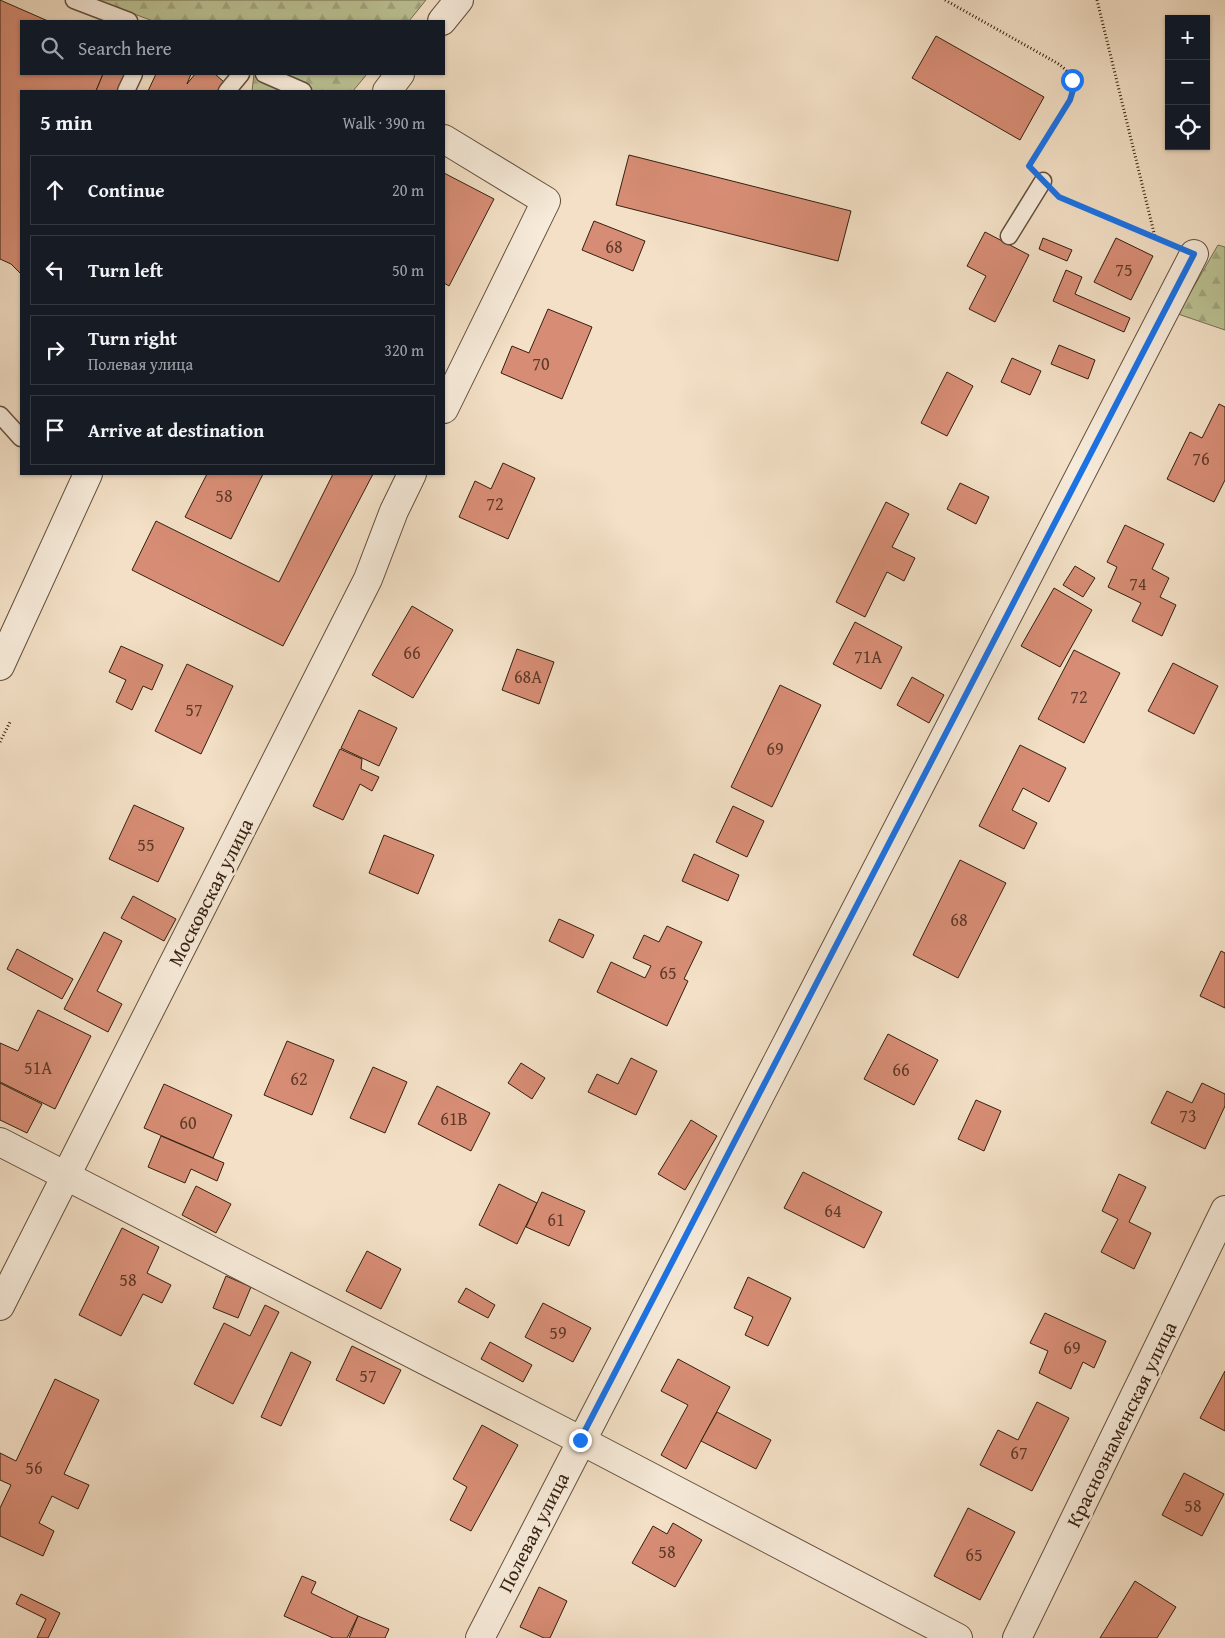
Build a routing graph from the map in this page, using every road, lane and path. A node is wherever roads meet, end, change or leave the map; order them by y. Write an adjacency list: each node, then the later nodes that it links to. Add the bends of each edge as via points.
1 (74, 0): 5 (lane)
2 (459, 0): 6 (street)
3 (945, 0): 16 (path, via 1057,63 1070,75 1073,85 1070,100 1029,166)
4 (1097, 0): 18 (path)
5 (126, 20)
6 (443, 20)
7 (134, 75): 11 (lane)
8 (240, 75): 12 (lane)
9 (266, 75): 13 (lane)
10 (399, 75): 14 (street)
11 (126, 90)
12 (228, 90)
13 (301, 90)
14 (388, 90)
15 (445, 140): 20 (street, via 546,201)
16 (1043, 181): 17 (lane); 18 (path, via 1059,197)
17 (1009, 236)
18 (1155, 237): 19 (path)
19 (1194, 254): 32 (street, Полевая улица)
20 (445, 407)
21 (0, 415): 22 (lane)
22 (20, 437)
23 (412, 475): 29 (street, Московская улица, via 368,579)
24 (80, 477): 25 (street)
25 (0, 666)
26 (10, 722): 27 (path)
27 (0, 742)
28 (0, 1142): 29 (street)
29 (66, 1176): 31 (street, Московская улица); 32 (street)
30 (1225, 1210): 35 (street, Краснознаменская улица)
31 (0, 1306)
32 (580, 1440): 33 (street, Полевая улица); 34 (street)
33 (480, 1638)
34 (958, 1638)
35 (1017, 1638)

